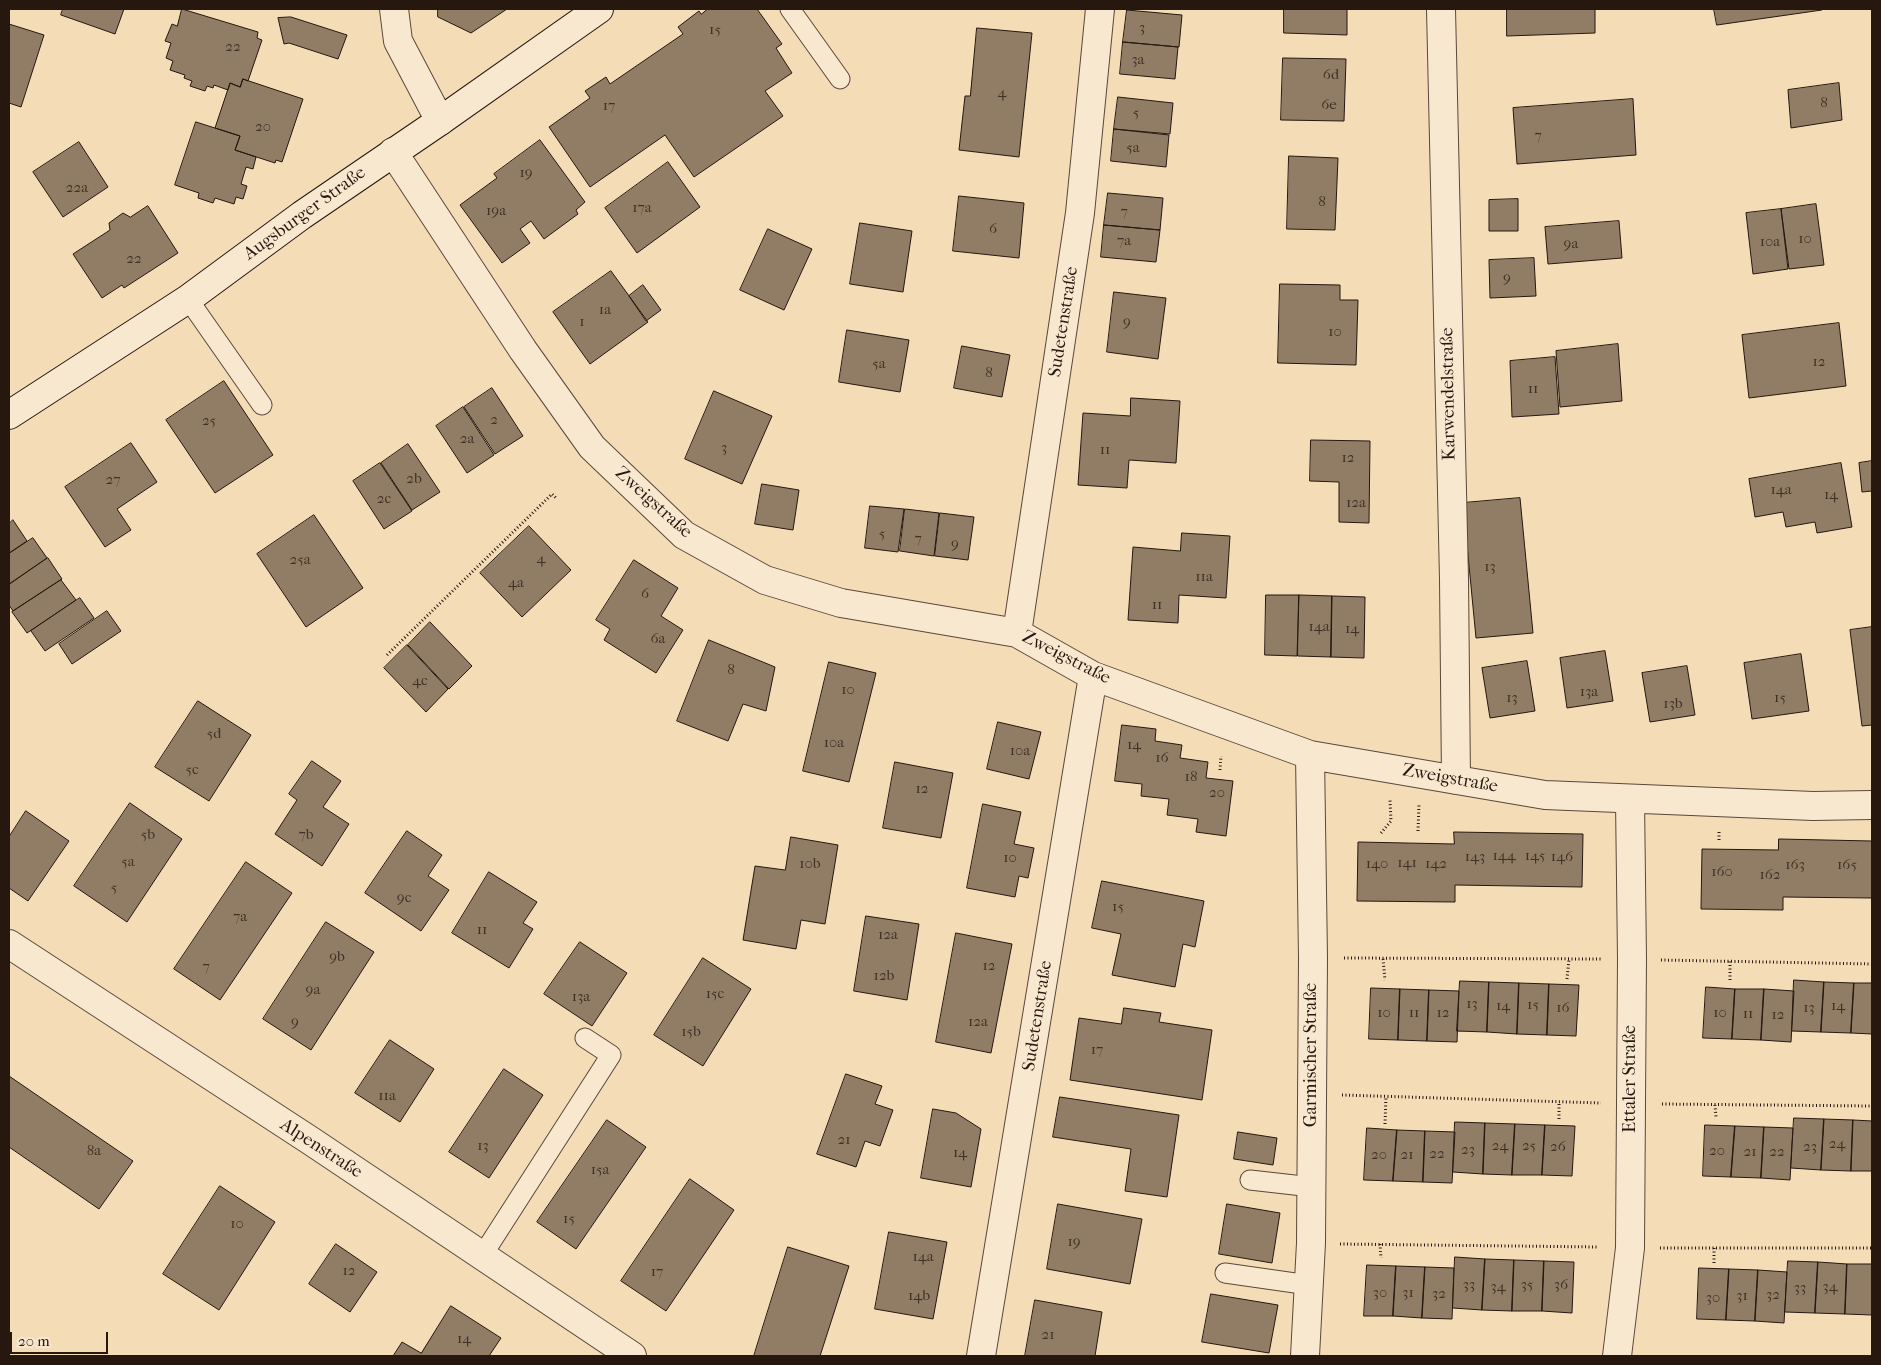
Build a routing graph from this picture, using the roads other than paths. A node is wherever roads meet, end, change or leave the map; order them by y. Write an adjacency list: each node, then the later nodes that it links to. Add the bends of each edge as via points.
1 (394, 9): 7 (street, via 398,41)
2 (599, 9): 7 (street, Augsburger Straße)
3 (790, 9): 6 (lane)
4 (1100, 9): 12 (street, Sudetenstraße, via 1080,213)
5 (1441, 9): 15 (street, Karwendelstraße)
6 (840, 79)
7 (440, 121): 8 (street, Augsburger Straße)
8 (392, 152): 9 (street, Augsburger Straße); 12 (street, Zweigstraße, via 592,448 684,534 765,580 841,603)
9 (188, 299): 10 (lane); 11 (street, Augsburger Straße)
10 (262, 405)
11 (9, 415)
12 (1017, 633): 13 (street, Zweigstraße)
13 (1093, 676): 14 (street, Zweigstraße); 26 (street, Sudetenstraße)
14 (1310, 754): 15 (street, Zweigstraße); 21 (street, Garmischer Straße)
15 (1456, 780): 16 (street, Zweigstraße, via 1545,795)
16 (1630, 800): 17 (street, Zweigstraße); 28 (street, Ettaler Straße, via 1630,1248)
17 (1872, 805)
18 (9, 944): 22 (street, Alpenstraße)
19 (586, 1038): 22 (lane, via 611,1055)
20 (1250, 1180): 21 (lane)
21 (1312, 1187): 24 (street, Garmischer Straße)
22 (482, 1256): 25 (street, Alpenstraße)
23 (1225, 1273): 24 (lane)
24 (1309, 1285): 27 (street, Garmischer Straße)
25 (632, 1356)
26 (981, 1356)
27 (1305, 1356)
28 (1617, 1356)

